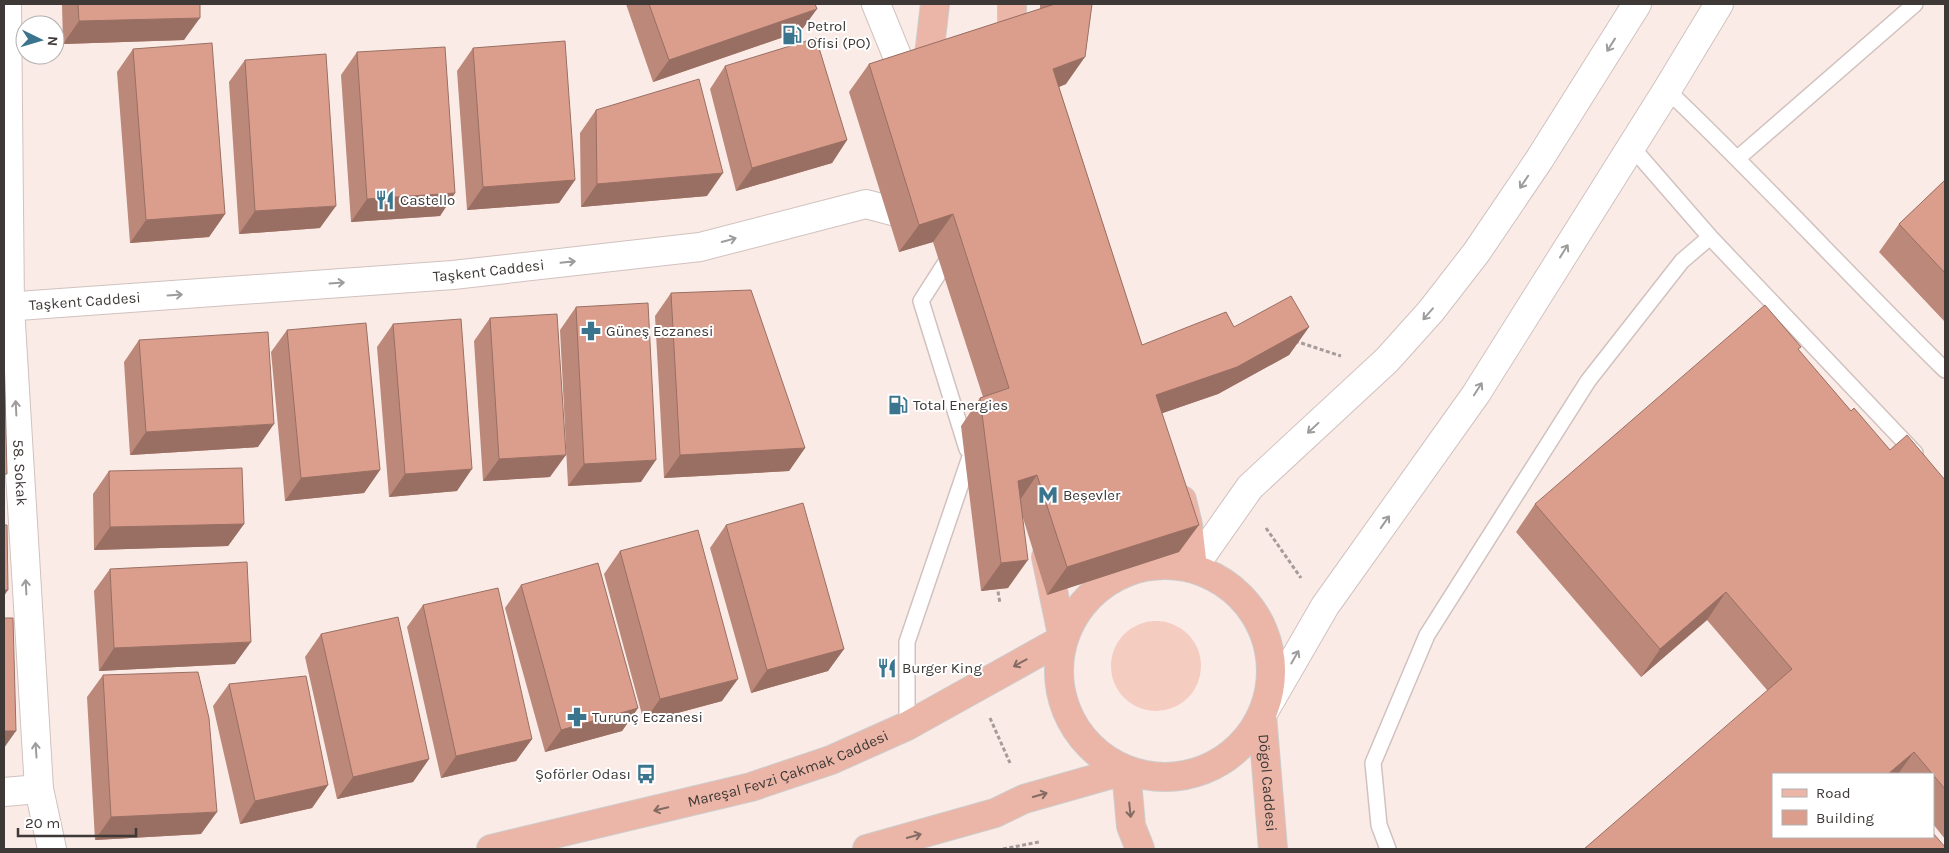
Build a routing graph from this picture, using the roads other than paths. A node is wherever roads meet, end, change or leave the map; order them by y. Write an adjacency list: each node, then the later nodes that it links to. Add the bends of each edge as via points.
1 (7, 4): 16 (street, 58. Sokak)
2 (876, 4): 10 (street)
3 (935, 4): 10 (main road)
4 (1012, 4): 8 (main road)
5 (1637, 4): 23 (street, one-way to 23, via 1539,160 1476,253 1431,311 1379,368 1250,487)
6 (1719, 4): 9 (street)
7 (1915, 4): 12 (lane)
8 (1013, 82)
9 (1667, 90): 11 (street); 12 (lane)
10 (924, 114)
11 (1630, 145): 14 (lane); 25 (street, one-way to 11, via 1325,606 1476,394)
12 (1738, 158): 17 (lane)
13 (962, 232): 15 (main road); 16 (street, Taşkent Caddesi, one-way to 13, via 453,274 700,247 866,204); 19 (lane, via 921,301)
14 (1710, 237): 20 (lane); 35 (lane, via 1682,260 1588,381 1427,635 1373,763 1379,825)
15 (973, 271)
16 (7, 307): 28 (street, 58. Sokak, one-way to 16)
17 (1945, 370)
18 (995, 443): 19 (lane)
19 (970, 457): 26 (lane, via 907,642)
20 (1925, 464)
21 (1176, 478): 23 (main road, via 1188,525)
22 (1041, 532): 24 (main road)
23 (1193, 568): 24 (main road, Dögol Caddesi, via 1164,563 1128,570 1100,586 1077,610); 25 (main road, Dögol Caddesi, via 1223,581 1244,599 1261,623 1269,650)
24 (1063, 639): 26 (main road, Mareşal Fevzi Çakmak Caddesi, one-way to 26); 27 (main road, via 1059,673 1065,708 1082,738)
25 (1262, 715): 27 (main road, via 1242,745 1212,767 1177,778 1142,778); 34 (main road, Dögol Caddesi)
26 (907, 726): 31 (main road, Mareşal Fevzi Çakmak Caddesi, one-way to 31, via 831,760 751,788)
27 (1126, 770): 32 (main road, one-way to 27, via 995,813 1024,799); 33 (main road, one-way to 33, via 1132,826)
28 (39, 789): 29 (street); 30 (street, 58. Sokak)
29 (4, 792)
30 (52, 849)
31 (491, 849)
32 (867, 849)
33 (1140, 849)
34 (1273, 849)
35 (1388, 849)

